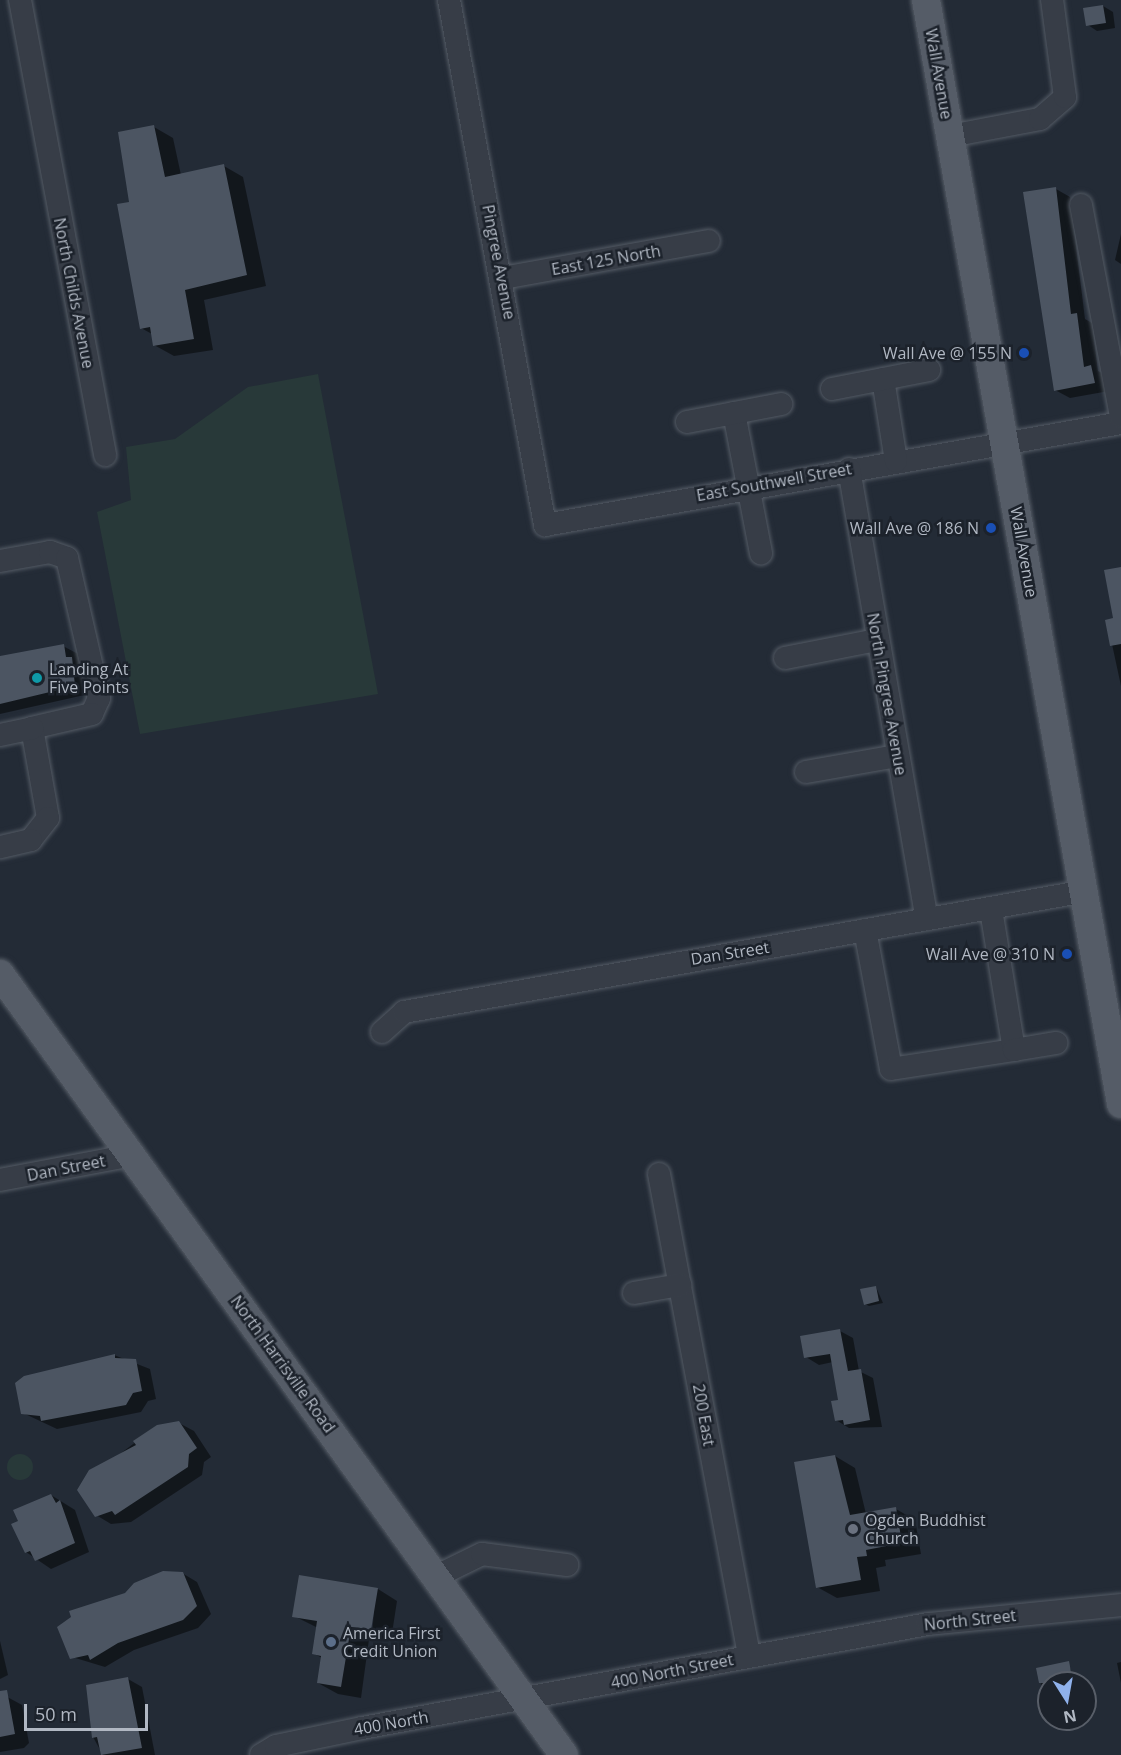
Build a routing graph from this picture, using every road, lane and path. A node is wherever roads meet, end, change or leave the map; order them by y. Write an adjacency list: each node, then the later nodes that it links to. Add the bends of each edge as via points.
1 (20, 0): 18 (street, North Childs Avenue)
2 (449, 0): 8 (street, Pingree Avenue)
3 (926, 0): 5 (main road, Wall Avenue)
4 (1052, 0): 5 (street, via 1065,97 1040,119)
5 (950, 136): 17 (main road, Wall Avenue)
6 (1081, 205): 14 (street)
7 (709, 241): 8 (street, East 125 North)
8 (503, 279): 22 (street, Pingree Avenue)
9 (929, 370): 10 (street)
10 (883, 379): 11 (street); 19 (street)
11 (832, 388)
12 (781, 404): 13 (street)
13 (734, 413): 15 (street); 21 (street)
14 (1121, 416)
15 (687, 422)
16 (1121, 423): 17 (street, East Southwell Street)
17 (1004, 443): 19 (street, East Southwell Street); 32 (main road, Wall Avenue)
18 (105, 455)
19 (896, 461): 20 (street, East Southwell Street)
20 (849, 469): 21 (street, East Southwell Street); 25 (street, North Pingree Avenue)
21 (748, 487): 22 (street, East Southwell Street); 23 (street)
22 (545, 525)
23 (761, 553)
24 (0, 561): 27 (street, via 50,552 67,558 99,698 93,714)
25 (877, 640): 26 (street); 29 (street, North Pingree Avenue)
26 (785, 657)
27 (32, 728): 28 (street); 31 (street, via 48,818 31,840)
28 (0, 735)
29 (897, 756): 30 (street); 34 (street, North Pingree Avenue)
30 (806, 772)
31 (0, 847)
32 (1086, 891): 33 (street, Dan Street); 40 (main road, Wall Avenue)
33 (991, 909): 34 (street, Dan Street); 39 (street)
34 (927, 919): 35 (street, Dan Street)
35 (865, 930): 37 (street, Dan Street, via 404,1012); 39 (street, via 891,1069)
36 (0, 974): 41 (main road, North Harrisville Road)
37 (382, 1032)
38 (1056, 1043): 39 (street)
39 (1014, 1050)
40 (1121, 1104)
41 (132, 1155): 43 (street, Dan Street); 47 (main road, North Harrisville Road)
42 (659, 1174): 44 (street, 200 East)
43 (0, 1180)
44 (680, 1285): 45 (street); 50 (street, 200 East)
45 (634, 1293)
46 (567, 1565): 47 (street, via 482,1554)
47 (436, 1576): 51 (main road, North Harrisville Road)
48 (1121, 1605): 49 (street, North Street, via 968,1618)
49 (820, 1643): 50 (street, 400 North Street)
50 (749, 1656): 51 (street, 400 North Street)
51 (524, 1700): 52 (street, 400 North, via 362,1728 276,1746); 53 (main road, North Harrisville Road)
52 (261, 1755)
53 (564, 1755)

